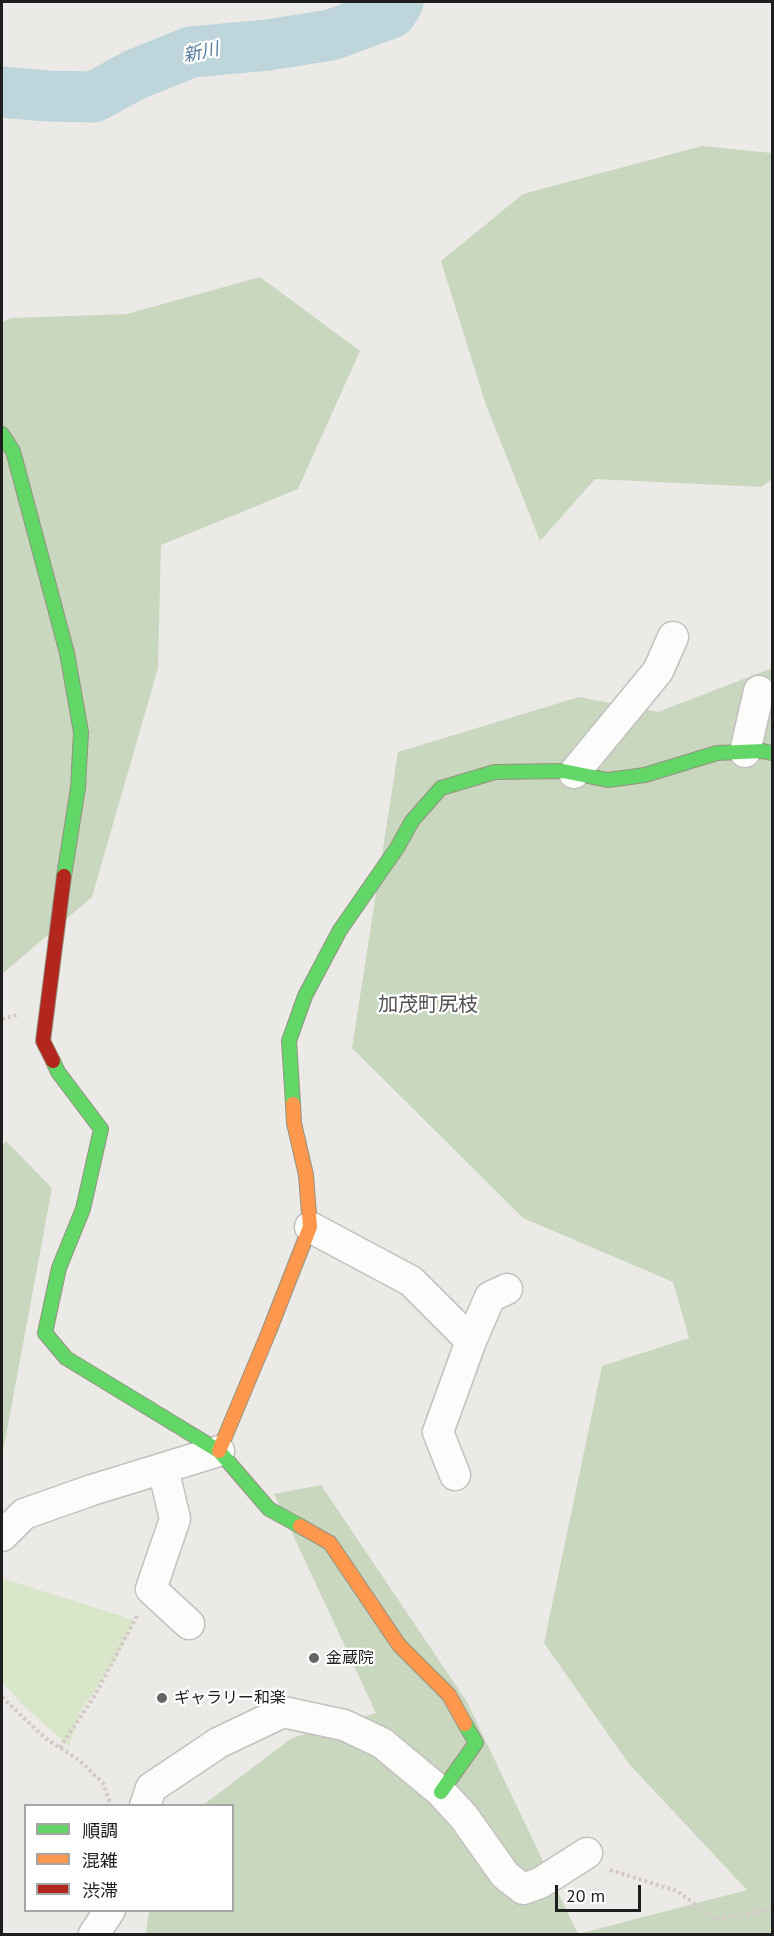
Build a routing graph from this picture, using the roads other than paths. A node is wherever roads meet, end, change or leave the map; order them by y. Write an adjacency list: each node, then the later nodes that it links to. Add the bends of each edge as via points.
1 (2, 434): 9 (street, via 13,451 67,653 81,732 78,788 43,1041 58,1072 101,1129 83,1209 59,1268 45,1333 66,1358)
2 (673, 637): 5 (street, via 658,671)
3 (759, 691): 4 (street)
4 (763, 754): 5 (street, via 717,753 645,776 608,780)
5 (574, 773): 6 (street, via 495,772 441,788 412,821 340,930 305,996 289,1041 294,1123 306,1175)
6 (310, 1227): 8 (street, via 411,1281); 9 (street)
7 (507, 1289): 8 (street, via 490,1297)
8 (471, 1341): 11 (street, via 438,1432)
9 (219, 1450): 10 (street); 14 (street, via 268,1509 330,1543 399,1645 449,1695 476,1743)
10 (163, 1468): 12 (street, via 24,1514); 13 (street, via 175,1519 151,1589)
11 (455, 1475)
12 (2, 1536)
13 (189, 1624)
14 (441, 1792): 15 (street, via 382,1743 344,1725 284,1712 218,1743 180,1768 152,1788); 16 (street, via 505,1875 523,1889)
15 (146, 1804)
16 (587, 1853)
17 (109, 1912): 18 (street)
18 (94, 1935)

